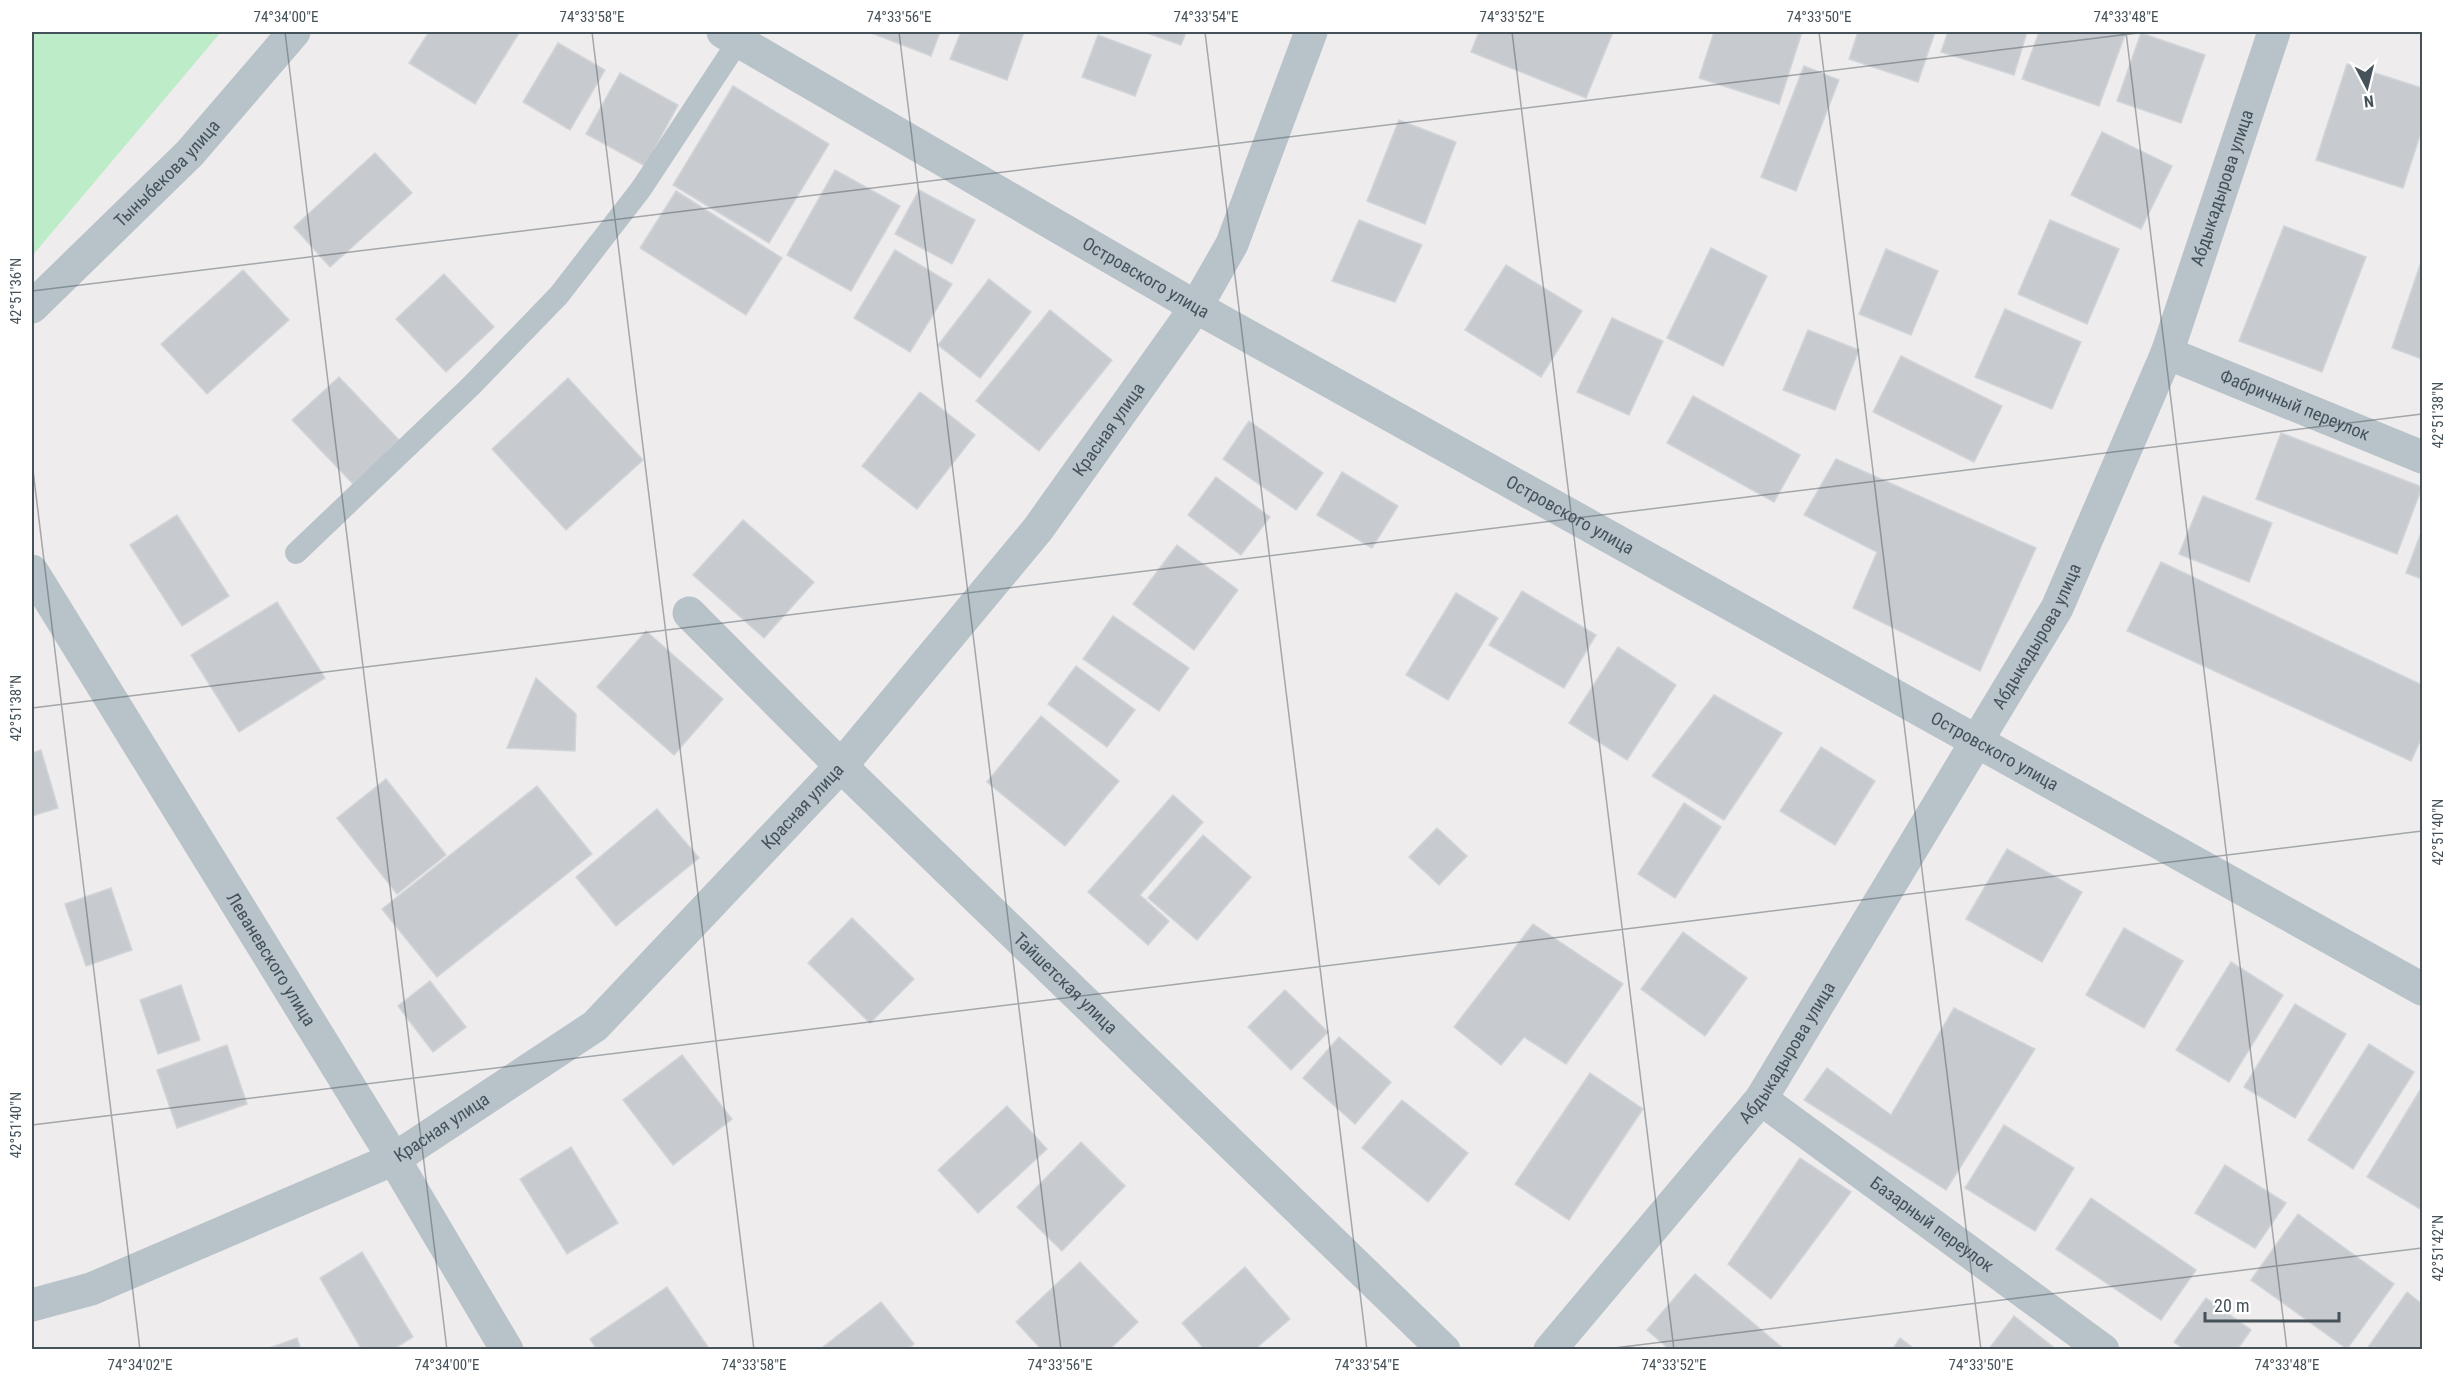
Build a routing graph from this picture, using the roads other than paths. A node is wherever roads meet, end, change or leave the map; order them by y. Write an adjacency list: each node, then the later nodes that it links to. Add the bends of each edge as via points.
1 (294, 32): 5 (street, Тыныбекова улица, via 190,153)
2 (1311, 32): 6 (street, Красная улица, via 1232,244)
3 (2274, 32): 7 (street, Абдыкадырова улица)
4 (731, 36): 6 (street, Островского улица); 9 (lane, via 641,189 559,295 471,386)
5 (32, 307)
6 (1196, 307): 12 (street, Островского улица); 13 (street, Красная улица, via 1038,529)
7 (2167, 353): 8 (street, Фабричный переулок); 12 (street, Абдыкадырова улица, via 2057,608)
8 (2422, 457)
9 (296, 553)
10 (32, 571): 16 (street, Леваневского улица)
11 (689, 613): 13 (street, Тайшетская улица)
12 (1978, 740): 14 (street, Островского улица); 15 (street, Абдыкадырова улица)
13 (841, 766): 16 (street, Красная улица, via 596,1026); 19 (street, Тайшетская улица)
14 (2422, 989)
15 (1761, 1099): 20 (street, Абдыкадырова улица); 21 (street, Базарный переулок)
16 (394, 1159): 17 (street, Красная улица, via 91,1289); 18 (street, Леваневского улица)
17 (32, 1305)
18 (507, 1350)
19 (1444, 1350)
20 (1550, 1350)
21 (2103, 1350)

